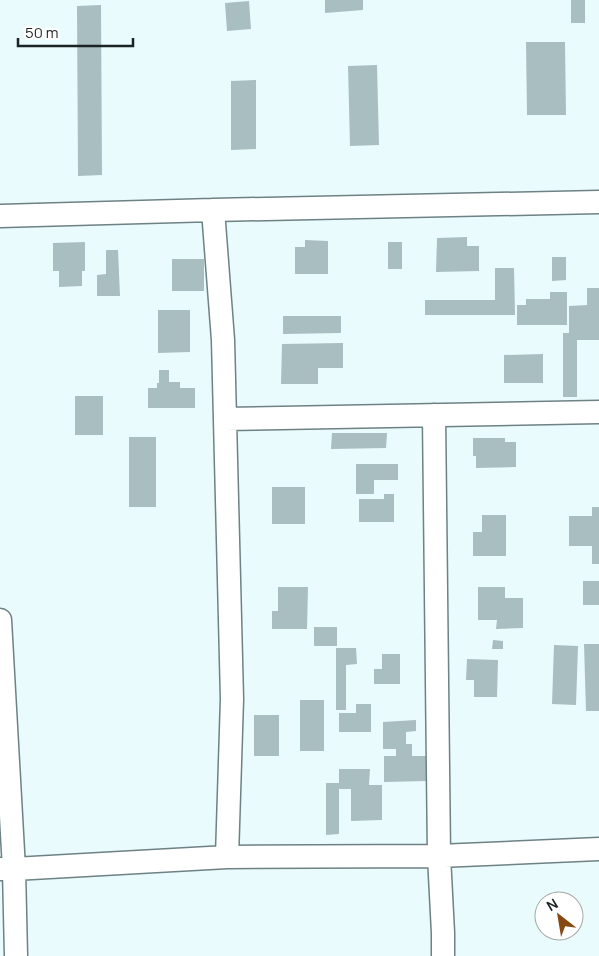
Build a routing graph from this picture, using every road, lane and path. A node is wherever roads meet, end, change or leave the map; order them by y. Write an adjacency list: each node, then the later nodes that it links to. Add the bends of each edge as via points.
1 (599, 202): 2 (street)
2 (213, 210): 3 (street); 6 (street, via 223,340)
3 (0, 216)
4 (599, 412): 5 (street)
5 (434, 415): 6 (street); 9 (street)
6 (225, 419): 10 (street, via 232,699)
7 (0, 620): 11 (street)
8 (599, 849): 9 (street)
9 (439, 856): 10 (street); 13 (street)
10 (227, 857): 11 (street)
11 (7, 869): 12 (street)
12 (16, 956)
13 (443, 956)

